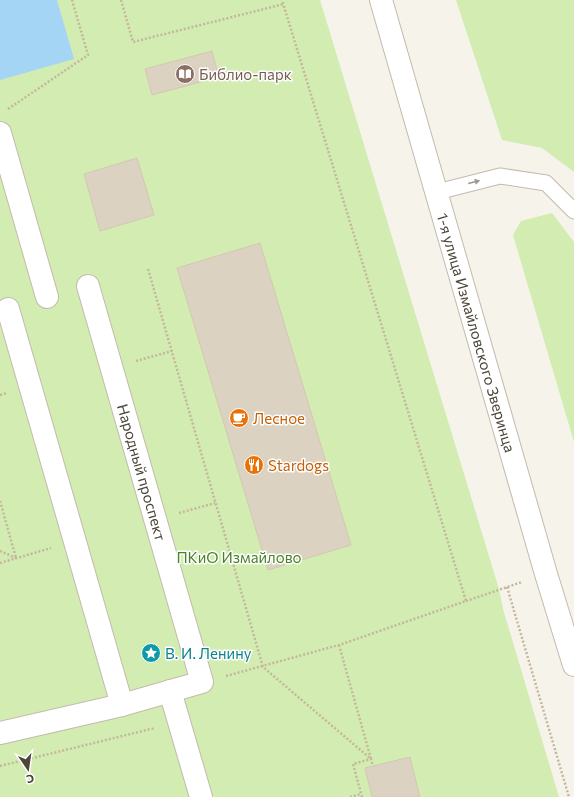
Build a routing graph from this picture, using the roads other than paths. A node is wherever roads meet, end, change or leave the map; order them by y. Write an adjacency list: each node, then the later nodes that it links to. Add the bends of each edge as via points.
1 (381, 0): 3 (street, 1-я улица Измайловского Зверинца)
2 (0, 133): 6 (street)
3 (437, 192): 4 (lane, one-way to 4, via 500,176 546,183); 8 (street, 1-я улица Измайловского Зверинца)
4 (574, 211)
5 (88, 286): 9 (street, Народный проспект, via 202,682)
6 (47, 297)
7 (8, 309): 10 (street)
8 (574, 665)
9 (170, 691): 10 (street); 12 (street)
10 (122, 705): 11 (street)
11 (0, 733)
12 (201, 797)

